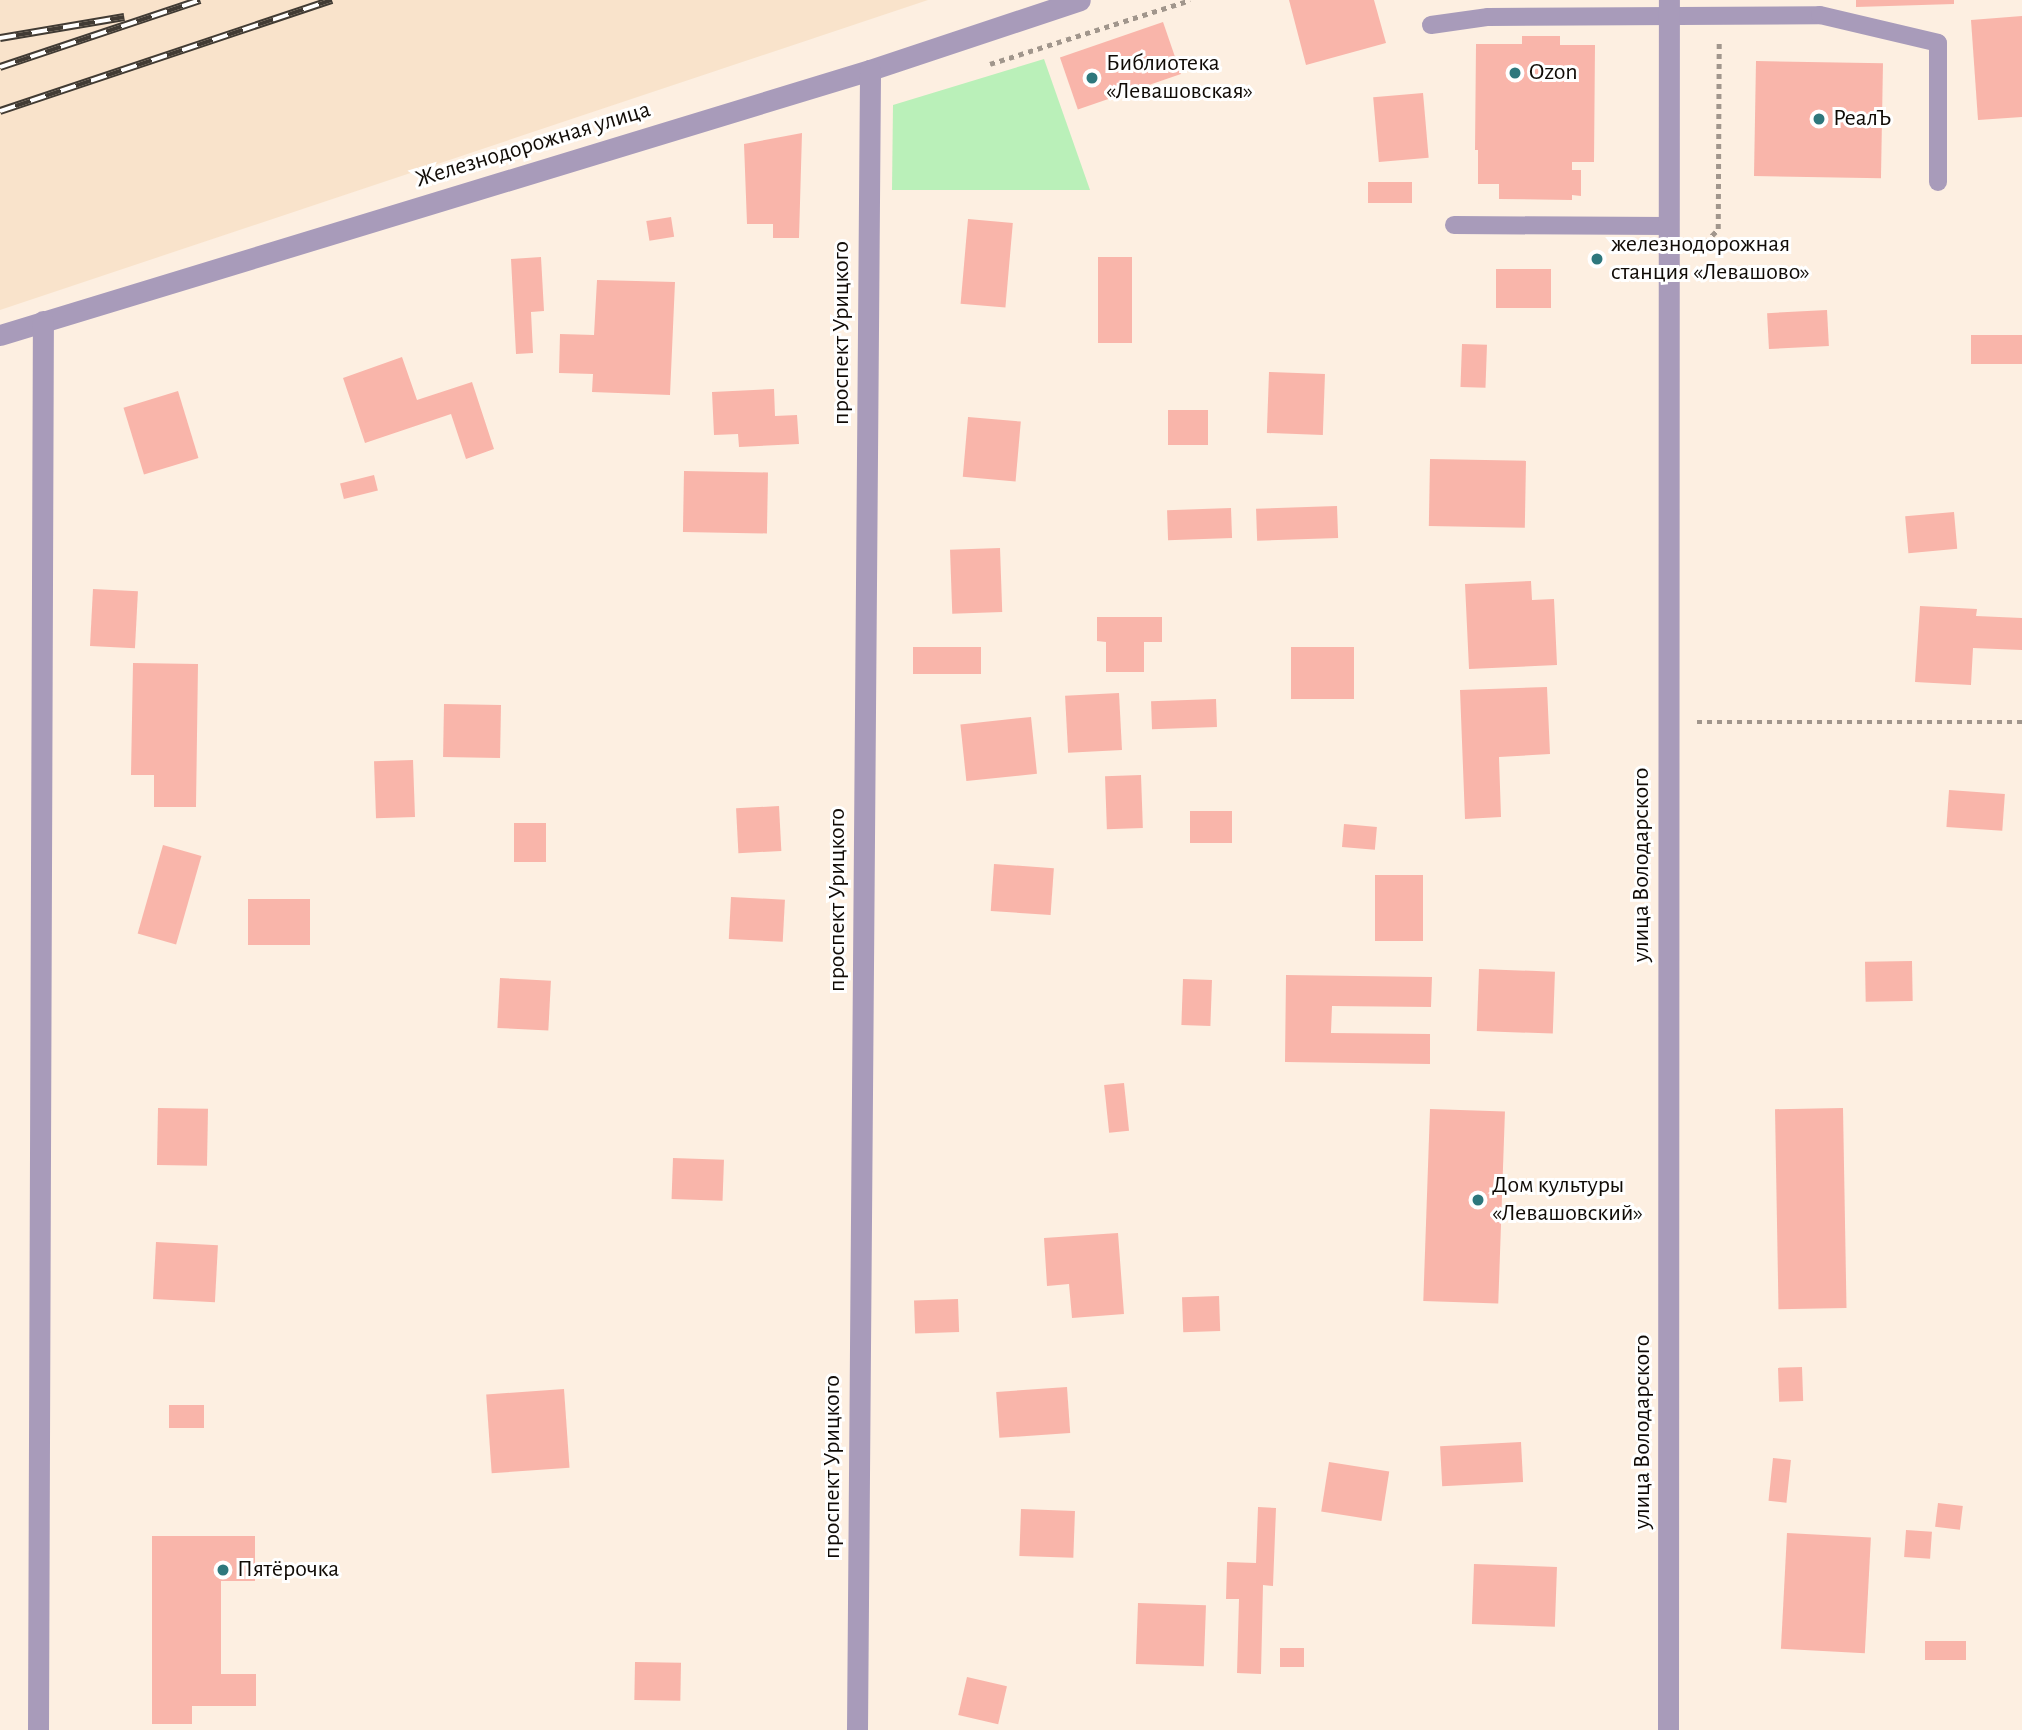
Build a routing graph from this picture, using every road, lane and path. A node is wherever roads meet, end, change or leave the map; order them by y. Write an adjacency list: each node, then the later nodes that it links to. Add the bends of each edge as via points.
1 (1080, 0): 8 (street, Железнодорожная улица)
2 (1190, 0): 7 (path)
3 (1670, 8): 5 (lane); 6 (lane, via 1488,17); 11 (street, улица Володарского)
4 (1821, 8): 5 (lane); 9 (lane, via 1938,43)
5 (1720, 16): 12 (path, via 1718,229)
6 (1431, 25)
7 (977, 68)
8 (870, 70): 13 (street, Железнодорожная улица); 18 (street, проспект Урицкого)
9 (1938, 182)
10 (1454, 225): 11 (lane)
11 (1668, 226): 12 (street, улица Володарского)
12 (1668, 283): 15 (street, улица Володарского)
13 (43, 321): 14 (street, Железнодорожная улица); 17 (street)
14 (0, 335)
15 (1668, 722): 16 (path); 19 (street, улица Володарского)
16 (2022, 722)
17 (38, 1730)
18 (857, 1730)
19 (1668, 1730)

